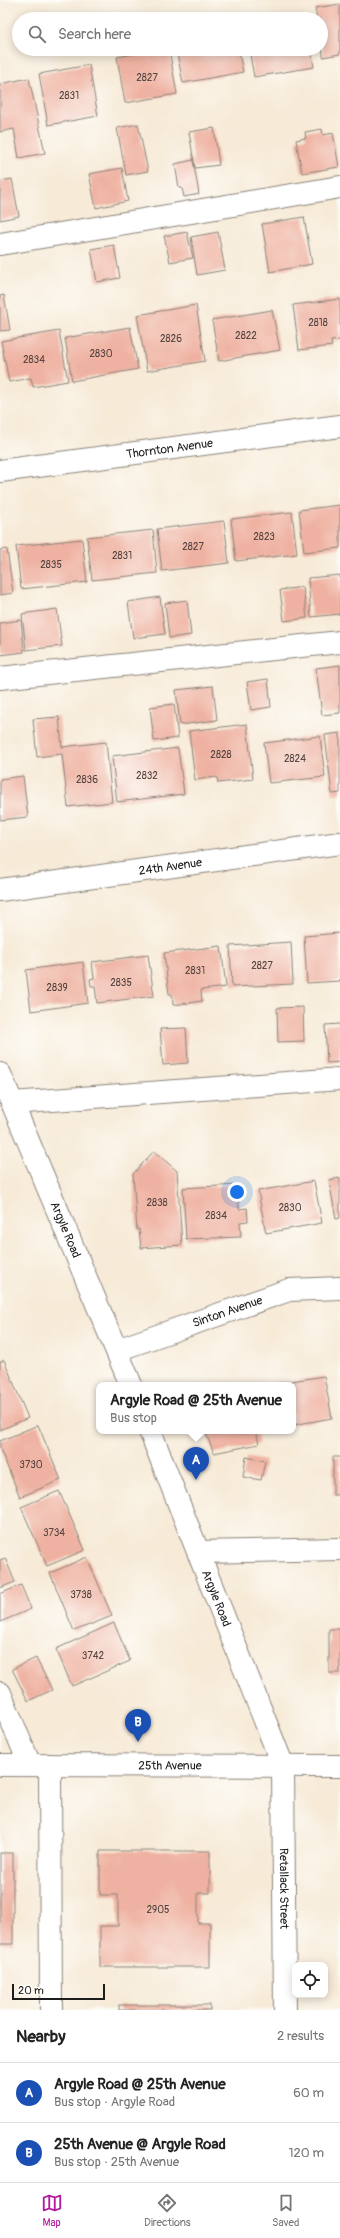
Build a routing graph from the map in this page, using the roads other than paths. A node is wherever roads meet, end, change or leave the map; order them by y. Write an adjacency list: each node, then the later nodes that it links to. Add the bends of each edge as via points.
1 (340, 187): 2 (street)
2 (0, 244)
3 (340, 426): 4 (street, Thornton Avenue)
4 (0, 471)
5 (340, 642): 6 (street)
6 (0, 678)
7 (340, 843): 8 (street, 24th Avenue)
8 (0, 890)
9 (0, 1074): 11 (street, Argyle Road)
10 (340, 1079): 11 (street)
11 (12, 1103): 13 (street, Argyle Road)
12 (340, 1288): 13 (street, Sinton Avenue, via 289,1290)
13 (117, 1350): 14 (street, Argyle Road)
14 (130, 1382)
15 (151, 1434): 17 (street, Argyle Road)
16 (340, 1549): 17 (street)
17 (199, 1552): 21 (street, Argyle Road)
18 (0, 1693): 20 (street)
19 (0, 1765): 20 (street, 25th Avenue)
20 (40, 1765): 21 (street, 25th Avenue); 23 (street)
21 (283, 1766): 22 (street, 25th Avenue); 24 (street, Retallack Street)
22 (340, 1766)
23 (51, 2010)
24 (284, 2010)

